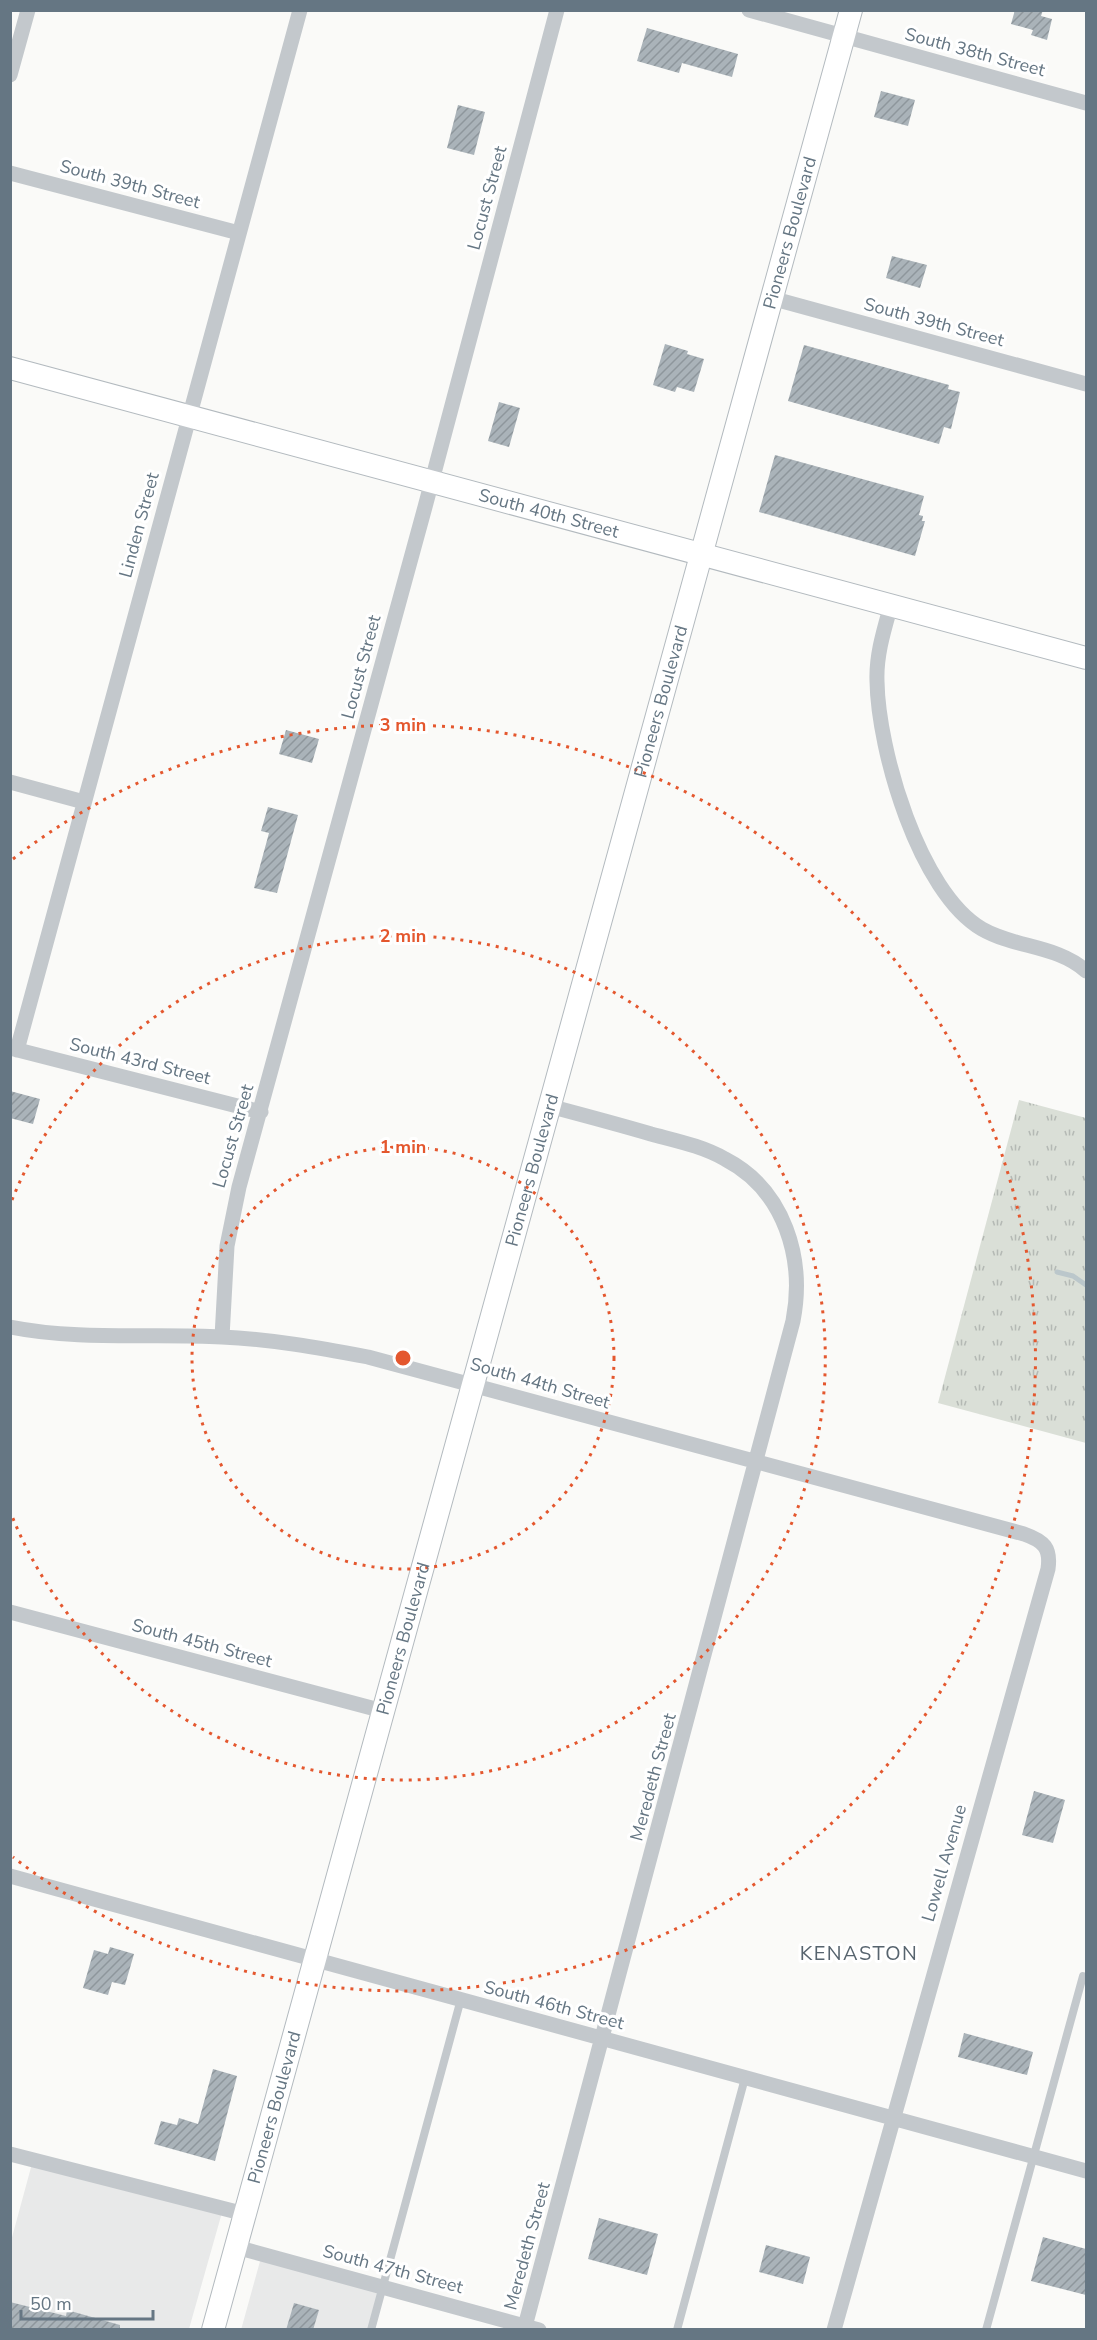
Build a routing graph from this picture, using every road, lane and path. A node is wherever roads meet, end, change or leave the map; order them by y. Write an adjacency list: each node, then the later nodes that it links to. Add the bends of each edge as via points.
1 (28, 10): 7 (street)
2 (300, 10): 10 (street, Linden Street)
3 (557, 10): 15 (street, Locust Street)
4 (749, 10): 6 (street, South 38th Street)
5 (851, 10): 6 (main road, Pioneers Boulevard)
6 (844, 36): 8 (street, South 38th Street); 11 (main road, Pioneers Boulevard)
7 (10, 75)
8 (1086, 103)
9 (10, 173): 10 (street, South 39th Street)
10 (239, 233): 14 (street, Linden Street)
11 (771, 298): 13 (street, South 39th Street); 16 (main road, Pioneers Boulevard)
12 (10, 368): 14 (main road, South 40th Street)
13 (1086, 384)
14 (189, 416): 15 (main road, South 40th Street); 20 (street, Linden Street)
15 (432, 482): 16 (main road, South 40th Street); 24 (street, Locust Street)
16 (702, 554): 17 (main road, South 40th Street); 23 (main road, Pioneers Boulevard)
17 (891, 605): 18 (main road, South 40th Street); 21 (street, via 880,646 877,679 886,754 913,834 934,874 953,904 981,928 1061,954)
18 (1086, 658)
19 (10, 782): 20 (street)
20 (84, 802): 22 (street, Linden Street)
21 (1086, 970)
22 (14, 1049): 24 (street, South 43rd Street)
23 (549, 1106): 27 (main road, Pioneers Boulevard); 28 (street, Meredeth Street, via 703,1148 728,1160 768,1195 788,1232 796,1261 797,1300)
24 (261, 1112): 26 (street, Locust Street, via 232,1216 223,1280)
25 (10, 1327): 26 (street, South 44th Street, via 126,1337)
26 (222, 1337): 27 (street, South 44th Street, via 325,1349)
27 (473, 1384): 28 (street, South 44th Street); 31 (main road, Pioneers Boulevard)
28 (756, 1464): 29 (street, South 44th Street, via 1023,1534); 36 (street, Meredeth Street)
29 (1046, 1545): 38 (street, Lowell Avenue, via 1050,1555 1048,1569)
30 (10, 1612): 31 (street, South 45th Street)
31 (383, 1711): 33 (main road, Pioneers Boulevard)
32 (10, 1876): 33 (street, South 46th Street)
33 (315, 1959): 35 (street, South 46th Street); 42 (main road, Pioneers Boulevard)
34 (1083, 1976): 40 (lane)
35 (461, 2000): 36 (street, South 46th Street); 44 (lane)
36 (604, 2039): 37 (street, South 46th Street); 45 (street, Meredeth Street)
37 (745, 2078): 38 (street, South 46th Street); 48 (lane)
38 (892, 2118): 40 (street, South 46th Street); 49 (street, Lowell Avenue)
39 (10, 2154): 42 (street)
40 (1033, 2157): 41 (street, South 46th Street); 50 (lane)
41 (1086, 2171)
42 (245, 2214): 43 (main road, Pioneers Boulevard)
43 (236, 2247): 44 (street, South 47th Street); 46 (main road, Pioneers Boulevard)
44 (382, 2287): 45 (street, South 47th Street); 47 (lane)
45 (530, 2328)
46 (213, 2330)
47 (370, 2330)
48 (677, 2330)
49 (834, 2330)
50 (986, 2330)

